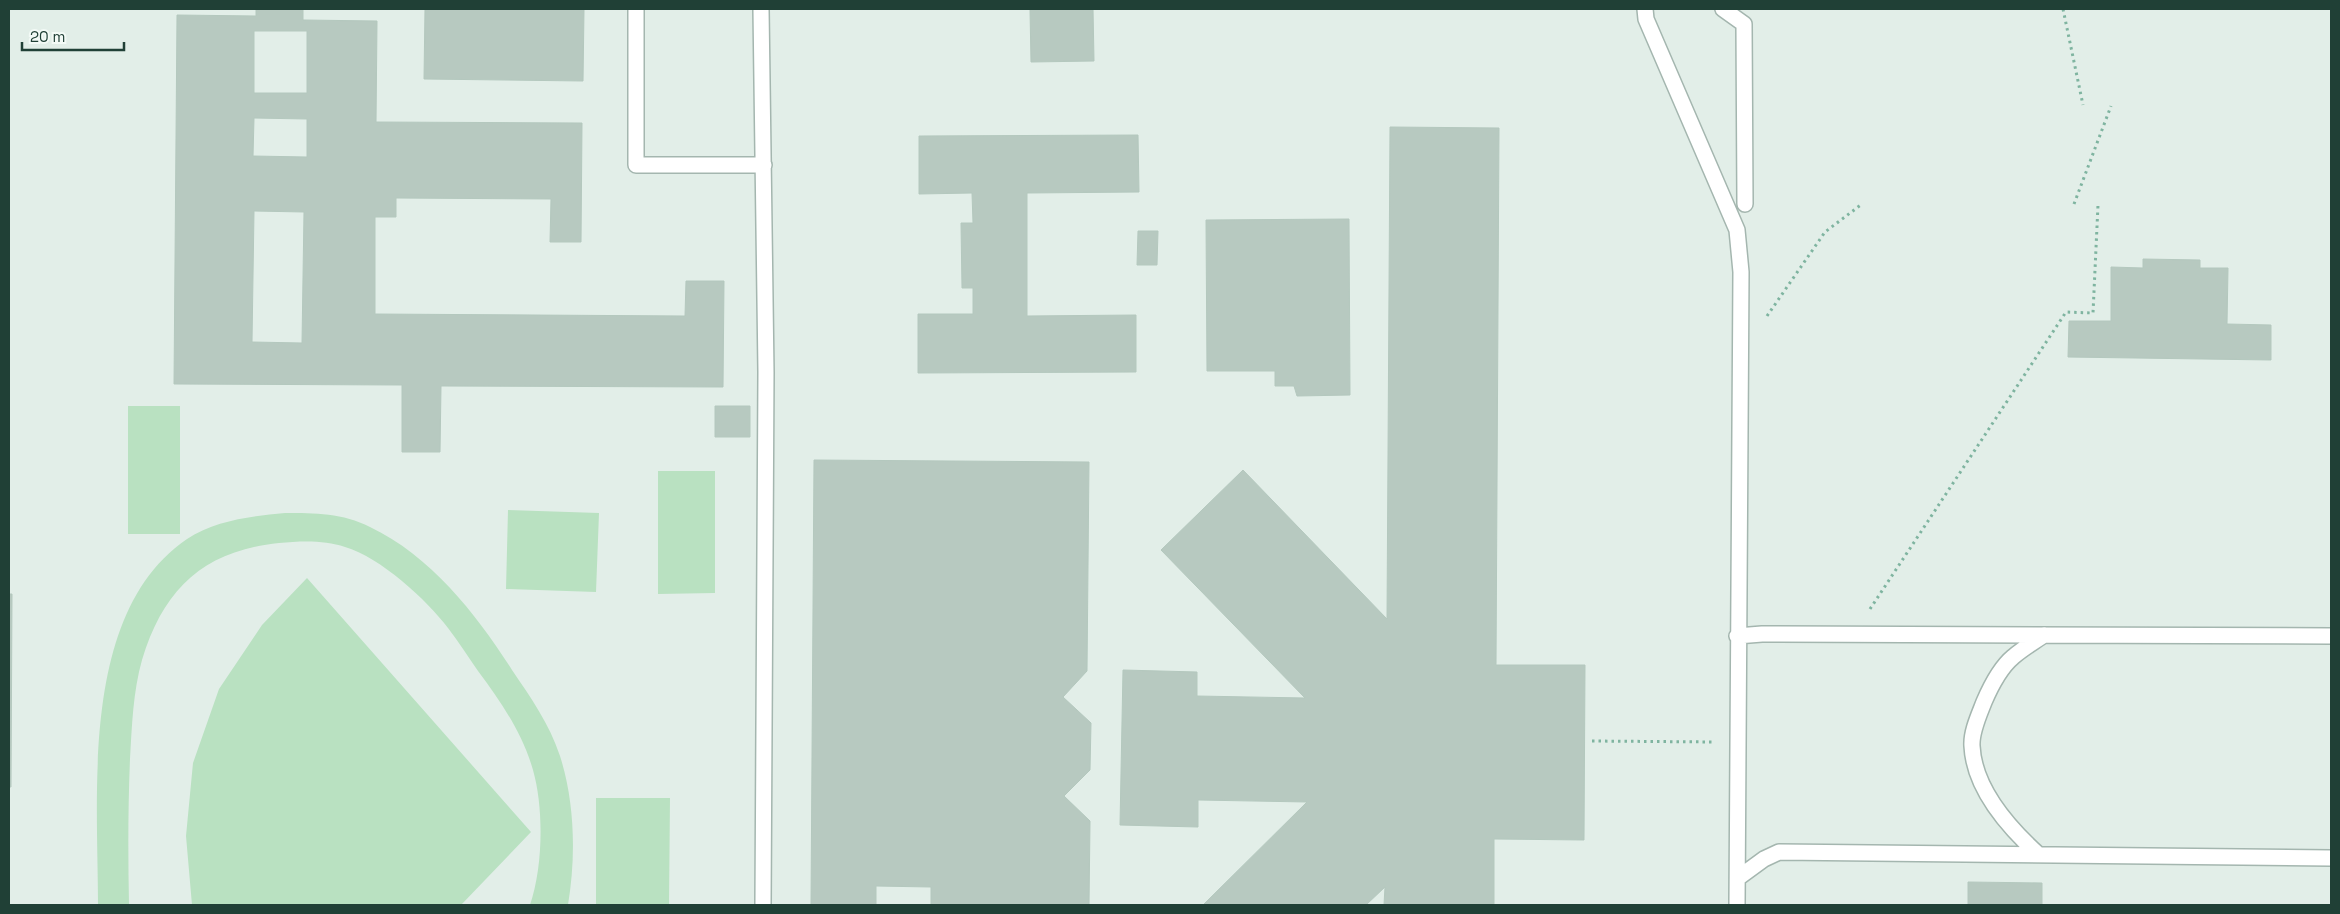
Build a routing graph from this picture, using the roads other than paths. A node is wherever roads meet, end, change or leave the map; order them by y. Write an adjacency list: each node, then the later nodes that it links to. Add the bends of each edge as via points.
1 (636, 9): 5 (lane, via 636,165)
2 (761, 9): 5 (lane)
3 (1645, 9): 8 (lane, via 1646,19 1737,230 1741,272)
4 (1723, 9): 6 (lane, via 1744,24)
5 (764, 165): 13 (lane)
6 (1745, 204)
7 (2044, 635): 8 (lane); 9 (lane); 10 (lane, via 2011,658 1988,692 1971,745 1976,768 1987,792 2018,836)
8 (1737, 636): 12 (lane)
9 (2331, 636)
10 (2039, 856): 11 (lane); 12 (lane, via 1779,852)
11 (2331, 858)
12 (1738, 878): 14 (lane)
13 (763, 905)
14 (1737, 905)

